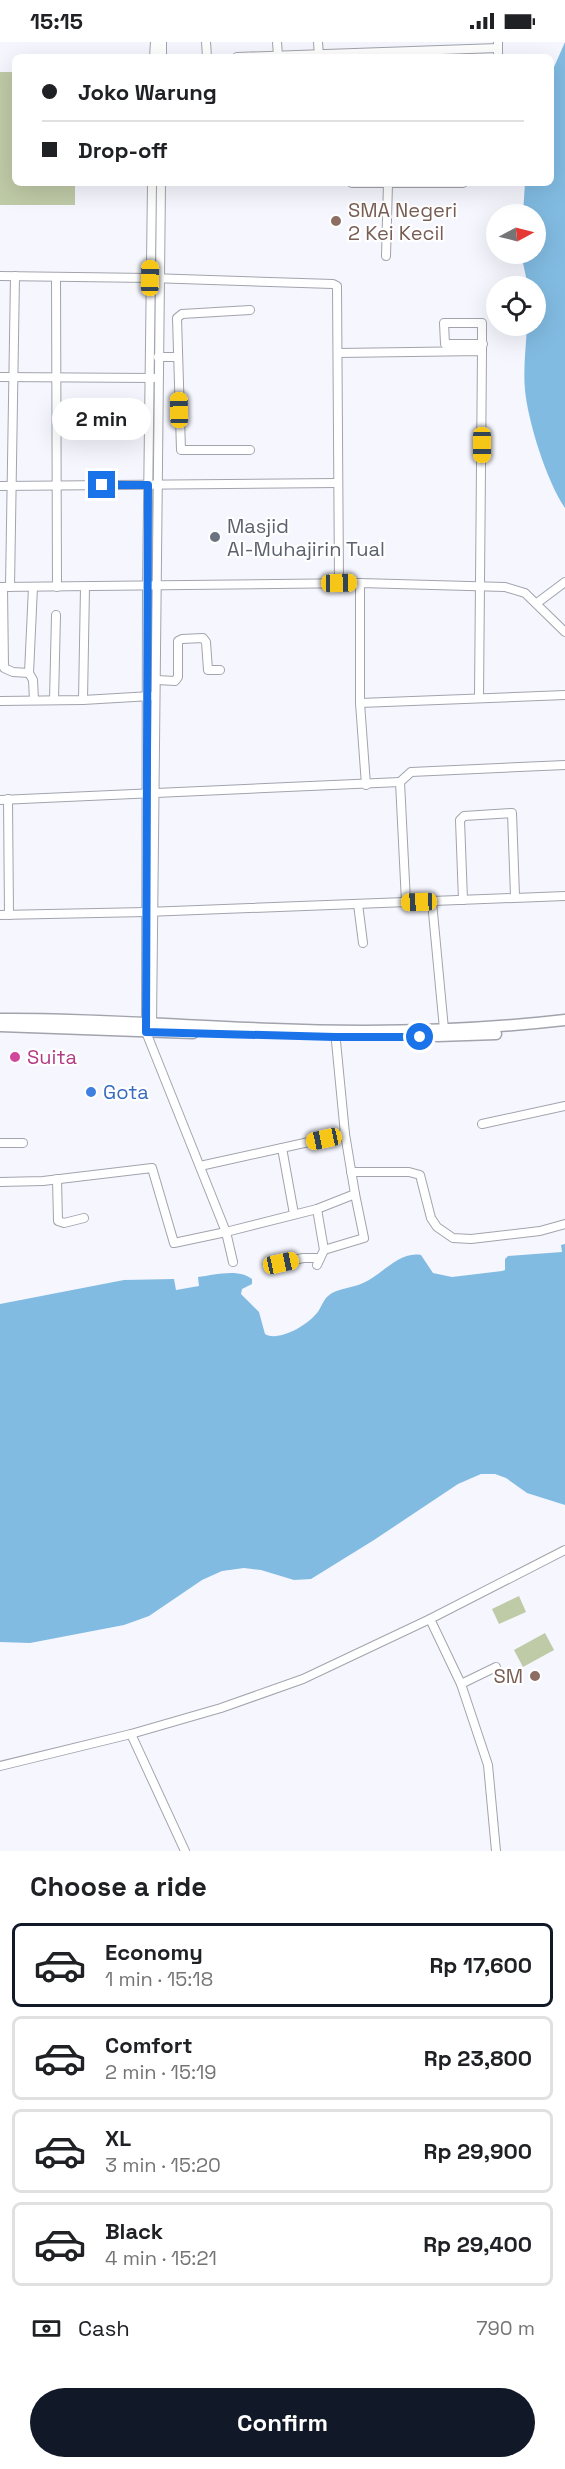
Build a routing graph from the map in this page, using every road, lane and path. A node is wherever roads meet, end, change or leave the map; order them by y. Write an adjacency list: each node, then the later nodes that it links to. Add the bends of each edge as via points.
1 (351, 42): 4 (street)
2 (498, 45): 3 (street)
3 (456, 50): 4 (street)
4 (354, 54)
5 (152, 186): 12 (street)
6 (160, 186): 12 (street)
7 (388, 186): 8 (street)
8 (386, 256)
9 (0, 276): 10 (street)
10 (15, 276): 11 (street); 19 (street)
11 (56, 276): 12 (street); 20 (street)
12 (155, 278): 15 (street, via 333,284 339,290); 16 (street); 21 (street)
13 (250, 310): 17 (street, via 179,315)
14 (483, 348): 14 (street, via 482,323 444,323 445,344); 15 (street); 32 (street)
15 (338, 353): 23 (street)
16 (158, 357): 17 (street); 21 (street)
17 (178, 357): 22 (street, via 181,450)
18 (0, 377): 19 (street)
19 (13, 378): 20 (street); 27 (street)
20 (55, 378): 21 (street); 24 (street)
21 (154, 378): 25 (street); 28 (street)
22 (250, 450)
23 (337, 483): 28 (street); 30 (street)
24 (56, 485): 25 (street); 27 (street); 36 (street)
25 (148, 485): 28 (street); 38 (street)
26 (0, 486): 27 (street)
27 (10, 486): 35 (street)
28 (158, 486): 34 (street)
29 (565, 582): 39 (street)
30 (339, 583): 31 (street); 34 (street)
31 (360, 583): 32 (street); 53 (street)
32 (481, 585): 39 (street, via 519,590); 48 (street)
33 (33, 586): 35 (street); 36 (street); 43 (street)
34 (158, 586): 38 (street); 44 (street)
35 (4, 587): 43 (street, via 4,668)
36 (57, 587): 37 (street)
37 (85, 587): 38 (street); 51 (street)
38 (147, 587): 47 (street)
39 (537, 603): 41 (street)
40 (56, 615): 50 (street)
41 (565, 632)
42 (220, 670): 44 (street, via 208,670 203,638 182,639 178,641 178,677 175,681)
43 (29, 673): 49 (street)
44 (157, 680): 46 (street)
45 (565, 695): 48 (street)
46 (157, 696): 47 (street); 57 (street)
47 (147, 697): 51 (street); 57 (street)
48 (479, 697): 53 (street)
49 (33, 700): 50 (street); 52 (street)
50 (54, 700): 51 (street)
51 (83, 700)
52 (0, 701)
53 (360, 702): 56 (street)
54 (565, 765): 55 (street, via 411,772)
55 (400, 782): 56 (street); 62 (street)
56 (366, 784): 57 (street)
57 (150, 795): 58 (street); 65 (street)
58 (4, 800): 66 (street)
59 (515, 896): 60 (street); 61 (street); 61 (street, via 512,813 464,816 460,820)
60 (565, 896)
61 (463, 900): 63 (street)
62 (406, 902): 63 (street); 64 (street)
63 (432, 902): 73 (street)
64 (358, 904): 65 (street); 67 (street)
65 (150, 912): 66 (street); 72 (street)
66 (4, 915)
67 (363, 943)
68 (0, 1019): 72 (highway)
69 (565, 1020): 73 (highway)
70 (0, 1026): 72 (highway)
71 (565, 1027): 74 (highway, via 471,1035)
72 (149, 1029): 74 (highway); 81 (street)
73 (444, 1029): 74 (highway)
74 (335, 1034): 77 (street)
75 (565, 1106): 76 (street)
76 (482, 1124)
77 (345, 1134): 80 (street); 82 (street)
78 (0, 1143): 79 (street)
79 (23, 1143)
80 (282, 1148): 81 (street); 87 (street)
81 (200, 1166): 90 (street)
82 (351, 1173): 85 (street); 89 (street, via 409,1172 420,1176 431,1218 456,1239 540,1232)
83 (57, 1179): 84 (street); 88 (street, via 58,1221); 90 (street, via 152,1168 174,1243)
84 (0, 1182)
85 (355, 1194): 86 (street); 91 (street, via 363,1239)
86 (316, 1209): 87 (street); 91 (street)
87 (294, 1214): 90 (street)
88 (84, 1218)
89 (565, 1224)
90 (226, 1232): 92 (street)
91 (320, 1258): 93 (street)
92 (233, 1262)
93 (281, 1263)
94 (565, 1550): 95 (street)
95 (430, 1619): 97 (street); 98 (street, via 303,1679)
96 (496, 1667): 97 (street)
97 (461, 1684): 101 (street, via 488,1765)
98 (131, 1734): 99 (street); 100 (street)
99 (0, 1766)
100 (185, 1851)
101 (496, 1851)

